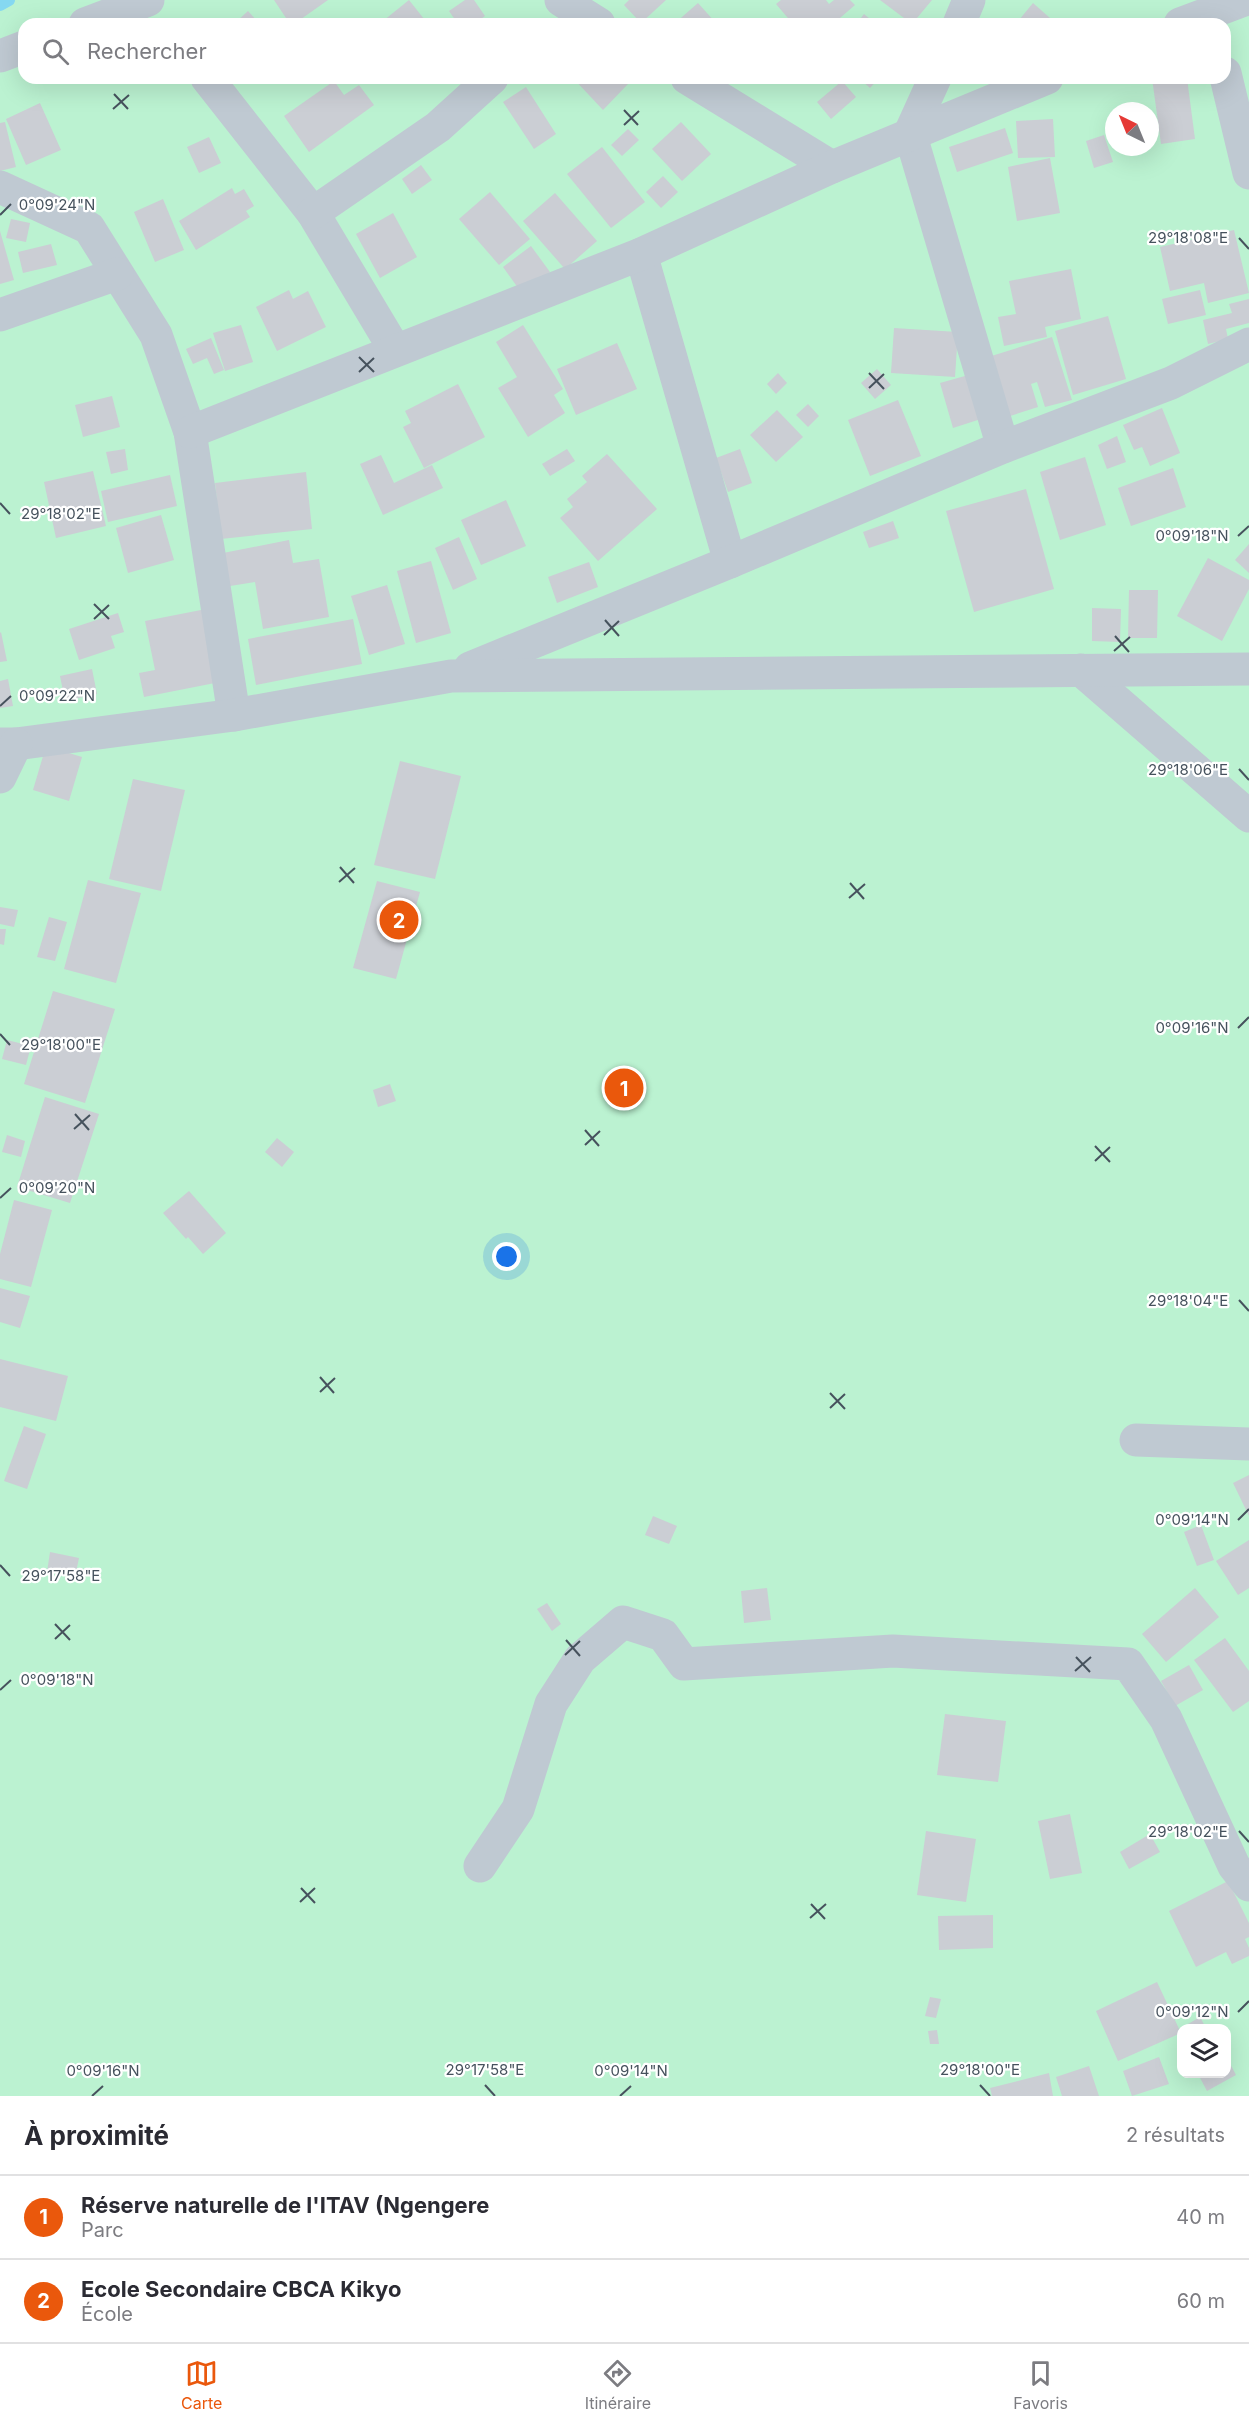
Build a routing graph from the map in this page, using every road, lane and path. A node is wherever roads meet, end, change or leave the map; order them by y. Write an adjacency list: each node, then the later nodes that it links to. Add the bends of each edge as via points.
1 (969, 0): 8 (street)
2 (1244, 0): 5 (street)
3 (565, 7): 7 (street)
4 (153, 8): 6 (street)
5 (1205, 12)
6 (110, 18)
7 (587, 18)
8 (962, 18)
9 (18, 49): 10 (street)
10 (0, 56)
11 (212, 84): 21 (street)
12 (485, 84): 21 (street, via 438,127)
13 (697, 84): 18 (street)
14 (932, 84): 17 (street)
15 (1032, 84): 17 (street)
16 (1227, 84): 19 (street)
17 (910, 133): 18 (street); 28 (street)
18 (832, 167): 22 (street)
19 (1249, 174)
20 (0, 187): 23 (street, via 89,228)
21 (313, 213): 26 (street)
22 (641, 254): 26 (street); 29 (street)
23 (117, 274): 24 (street); 27 (street, via 156,335)
24 (0, 315)
25 (1249, 344): 28 (street, via 1171,383)
26 (395, 350): 27 (street)
27 (190, 432): 33 (street)
28 (1003, 447): 29 (street)
29 (730, 562): 32 (street)
30 (1249, 669): 31 (street)
31 (1081, 670): 32 (street); 36 (street)
32 (451, 676): 33 (street)
33 (234, 715): 34 (street)
34 (8, 744): 35 (street)
35 (0, 777)
36 (1249, 816)
37 (1136, 1440): 38 (street)
38 (1249, 1444)
39 (480, 1866): 40 (street, via 518,1809 551,1704 580,1659 623,1622 663,1635 684,1664 893,1651 1128,1664 1166,1719 1233,1866)
40 (1249, 1885)

